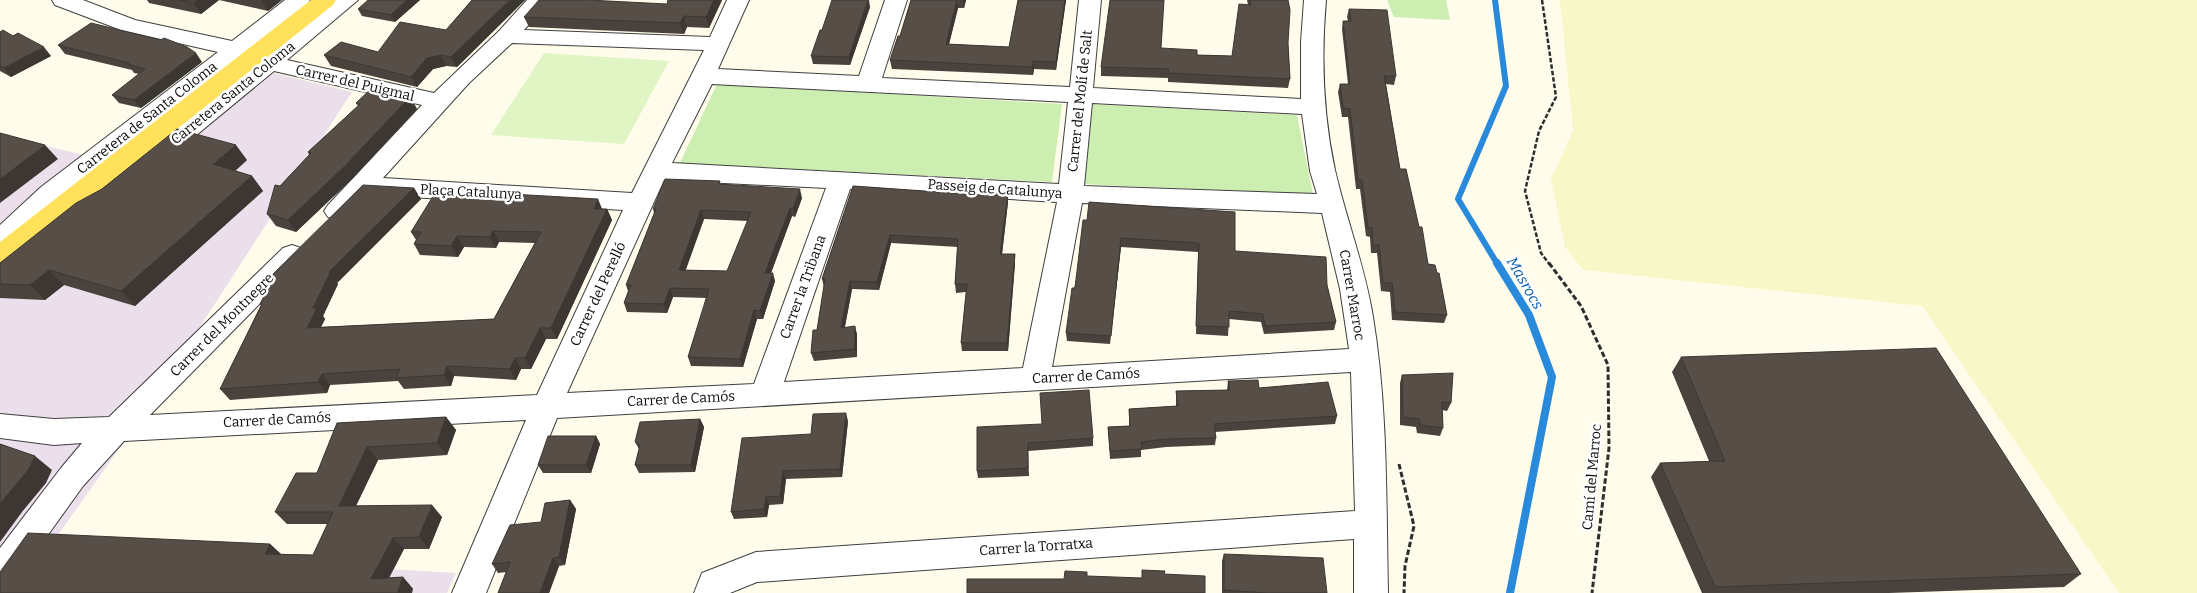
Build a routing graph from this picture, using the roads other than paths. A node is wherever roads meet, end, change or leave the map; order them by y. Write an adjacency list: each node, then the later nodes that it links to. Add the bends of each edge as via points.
1 (63, 0): 12 (street, via 129,25)
2 (299, 0): 12 (street, Carretera de Santa Coloma)
3 (325, 0): 25 (main road, Carretera Santa Coloma)
4 (348, 0): 13 (street, Carretera Santa Coloma)
5 (539, 0): 10 (street, Carrer del Montnegre)
6 (738, 0): 11 (street, Carrer del Perelló)
7 (896, 0): 15 (street)
8 (1090, 0): 16 (street, Carrer del Molí de Salt)
9 (1314, 0): 18 (street, Carrer Marroc, via 1310,43)
10 (507, 36): 11 (street); 17 (street, Carrer del Montnegre)
11 (719, 44): 14 (street, Carrer del Perelló)
12 (236, 48): 25 (street, Carretera de Santa Coloma, via 50,193)
13 (269, 63): 17 (street, Carrer del Puigmal); 25 (street, Carretera Santa Coloma, via 105,197)
14 (704, 76): 15 (street); 19 (street, Carrer del Perelló)
15 (868, 85): 16 (street)
16 (1080, 96): 18 (street); 22 (street, Carrer del Molí de Salt)
17 (440, 102): 21 (street, Carrer del Montnegre)
18 (1313, 107): 24 (street, Carrer Marroc, via 1322,167)
19 (657, 171): 20 (street, Passeig de Catalunya); 23 (street, Carrer del Perelló)
20 (842, 180): 22 (street, Passeig de Catalunya); 28 (street, Carrer la Tribana)
21 (363, 185): 23 (street, Plaça Catalunya); 31 (street, Carrer del Montnegre)
22 (1070, 194): 24 (street, Passeig de Catalunya); 27 (street, Carrer del Molí de Salt)
23 (640, 202): 29 (street, Carrer del Perelló)
24 (1333, 204): 26 (street, Carrer Marroc, via 1358,316)
25 (5, 247)
26 (1363, 360): 27 (street, Carrer de Camós); 32 (street, Carrer Marroc, via 1370,442)
27 (1035, 379): 28 (street, Carrer de Camós)
28 (765, 395): 29 (street, Carrer de Camós)
29 (547, 405): 31 (street, Carrer de Camós); 34 (street, Carrer del Perelló)
30 (0, 426): 31 (street, Carrer de Camós, via 54,432)
31 (118, 429): 33 (street, Carrer del Montnegre, via 72,477)
32 (1370, 524): 35 (street, Carrer la Torratxa, via 756,567 714,584); 36 (street, Carrer Marroc)
33 (0, 574)
34 (469, 593)
35 (711, 593)
36 (1371, 593)

